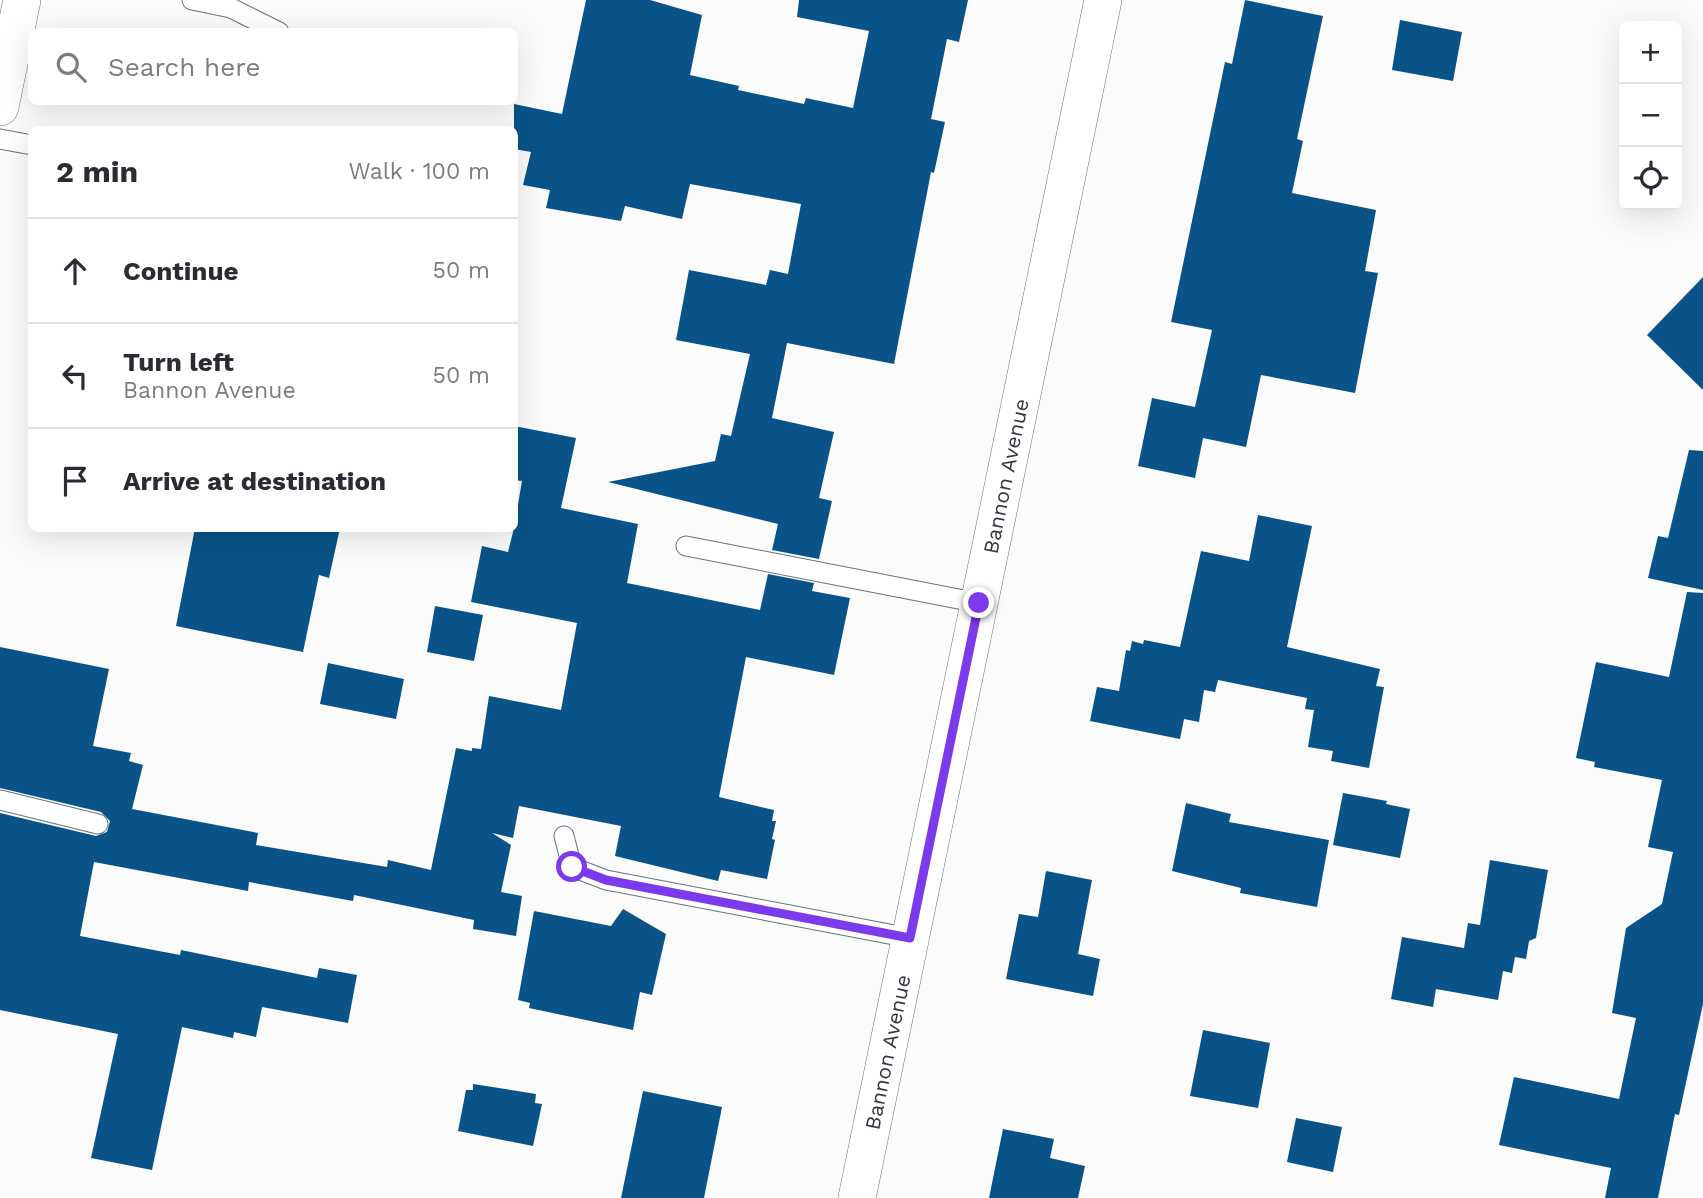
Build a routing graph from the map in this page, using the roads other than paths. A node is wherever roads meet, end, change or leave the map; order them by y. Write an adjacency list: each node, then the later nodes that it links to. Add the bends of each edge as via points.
1 (192, 0): 4 (lane, via 231,8)
2 (1103, 0): 9 (street, Bannon Avenue)
3 (14, 9): 5 (street)
4 (271, 28)
5 (0, 107)
6 (0, 139): 7 (lane)
7 (28, 144)
8 (686, 546): 9 (lane)
9 (979, 603): 13 (street, Bannon Avenue)
10 (0, 800): 11 (lane)
11 (98, 824)
12 (564, 836): 13 (lane, via 572,867 606,880)
13 (910, 938): 14 (street, Bannon Avenue)
14 (857, 1198)

